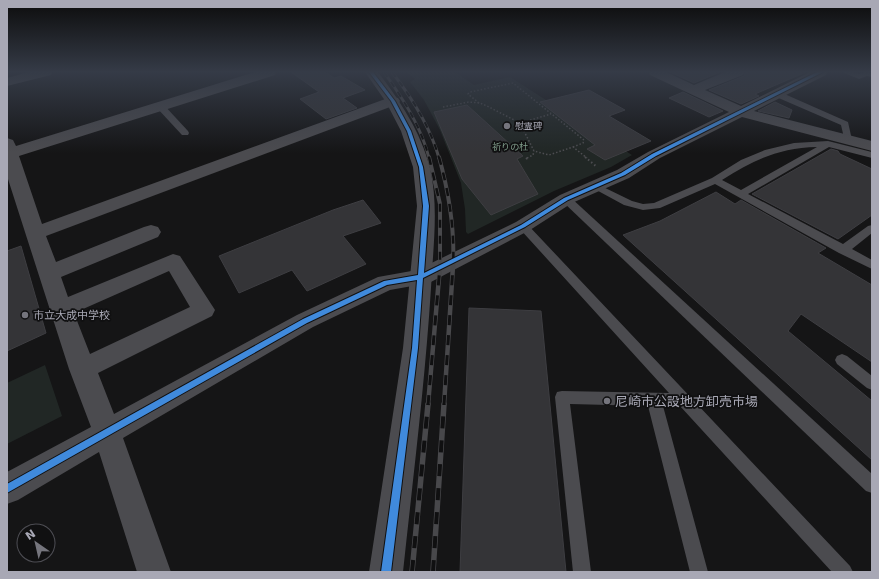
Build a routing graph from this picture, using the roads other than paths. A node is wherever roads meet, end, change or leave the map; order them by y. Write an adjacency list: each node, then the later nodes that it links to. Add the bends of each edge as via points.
1 (183, 99): 6 (street)
2 (713, 99): 7 (street)
3 (767, 99): 7 (street)
4 (788, 99): 9 (lane, via 845,124)
5 (393, 101): 21 (street); 25 (street, via 409,131 421,167 426,224)
6 (160, 106): 8 (lane); 12 (street)
7 (741, 112): 9 (street); 14 (street, via 654,154 623,174)
8 (185, 133)
9 (848, 140): 11 (street)
10 (828, 144): 13 (lane); 15 (lane, via 776,149); 16 (lane)
11 (872, 146)
12 (8, 150): 21 (street)
13 (872, 155)
14 (598, 178): 15 (lane, via 628,203 643,207 656,206); 17 (street)
15 (715, 180): 16 (lane)
16 (741, 194): 22 (lane)
17 (566, 198): 18 (street); 33 (lane)
18 (523, 226): 25 (street); 30 (lane)
19 (872, 228): 22 (lane)
20 (150, 232): 24 (street)
21 (36, 233): 24 (street)
22 (842, 250): 23 (lane)
23 (872, 264)
24 (50, 273): 26 (street)
25 (421, 277): 32 (street, via 386,283 305,321); 36 (street, via 415,348)
26 (61, 309): 28 (street); 28 (street, via 173,261 204,310)
27 (842, 360): 29 (lane)
28 (82, 368): 32 (street)
29 (872, 384)
30 (683, 398): 31 (lane); 39 (lane)
31 (654, 400): 37 (lane, via 562,397); 38 (lane)
32 (107, 433): 34 (street); 35 (street)
33 (872, 485)
34 (7, 489)
35 (154, 572)
36 (386, 572)
37 (582, 572)
38 (699, 572)
39 (844, 572)

